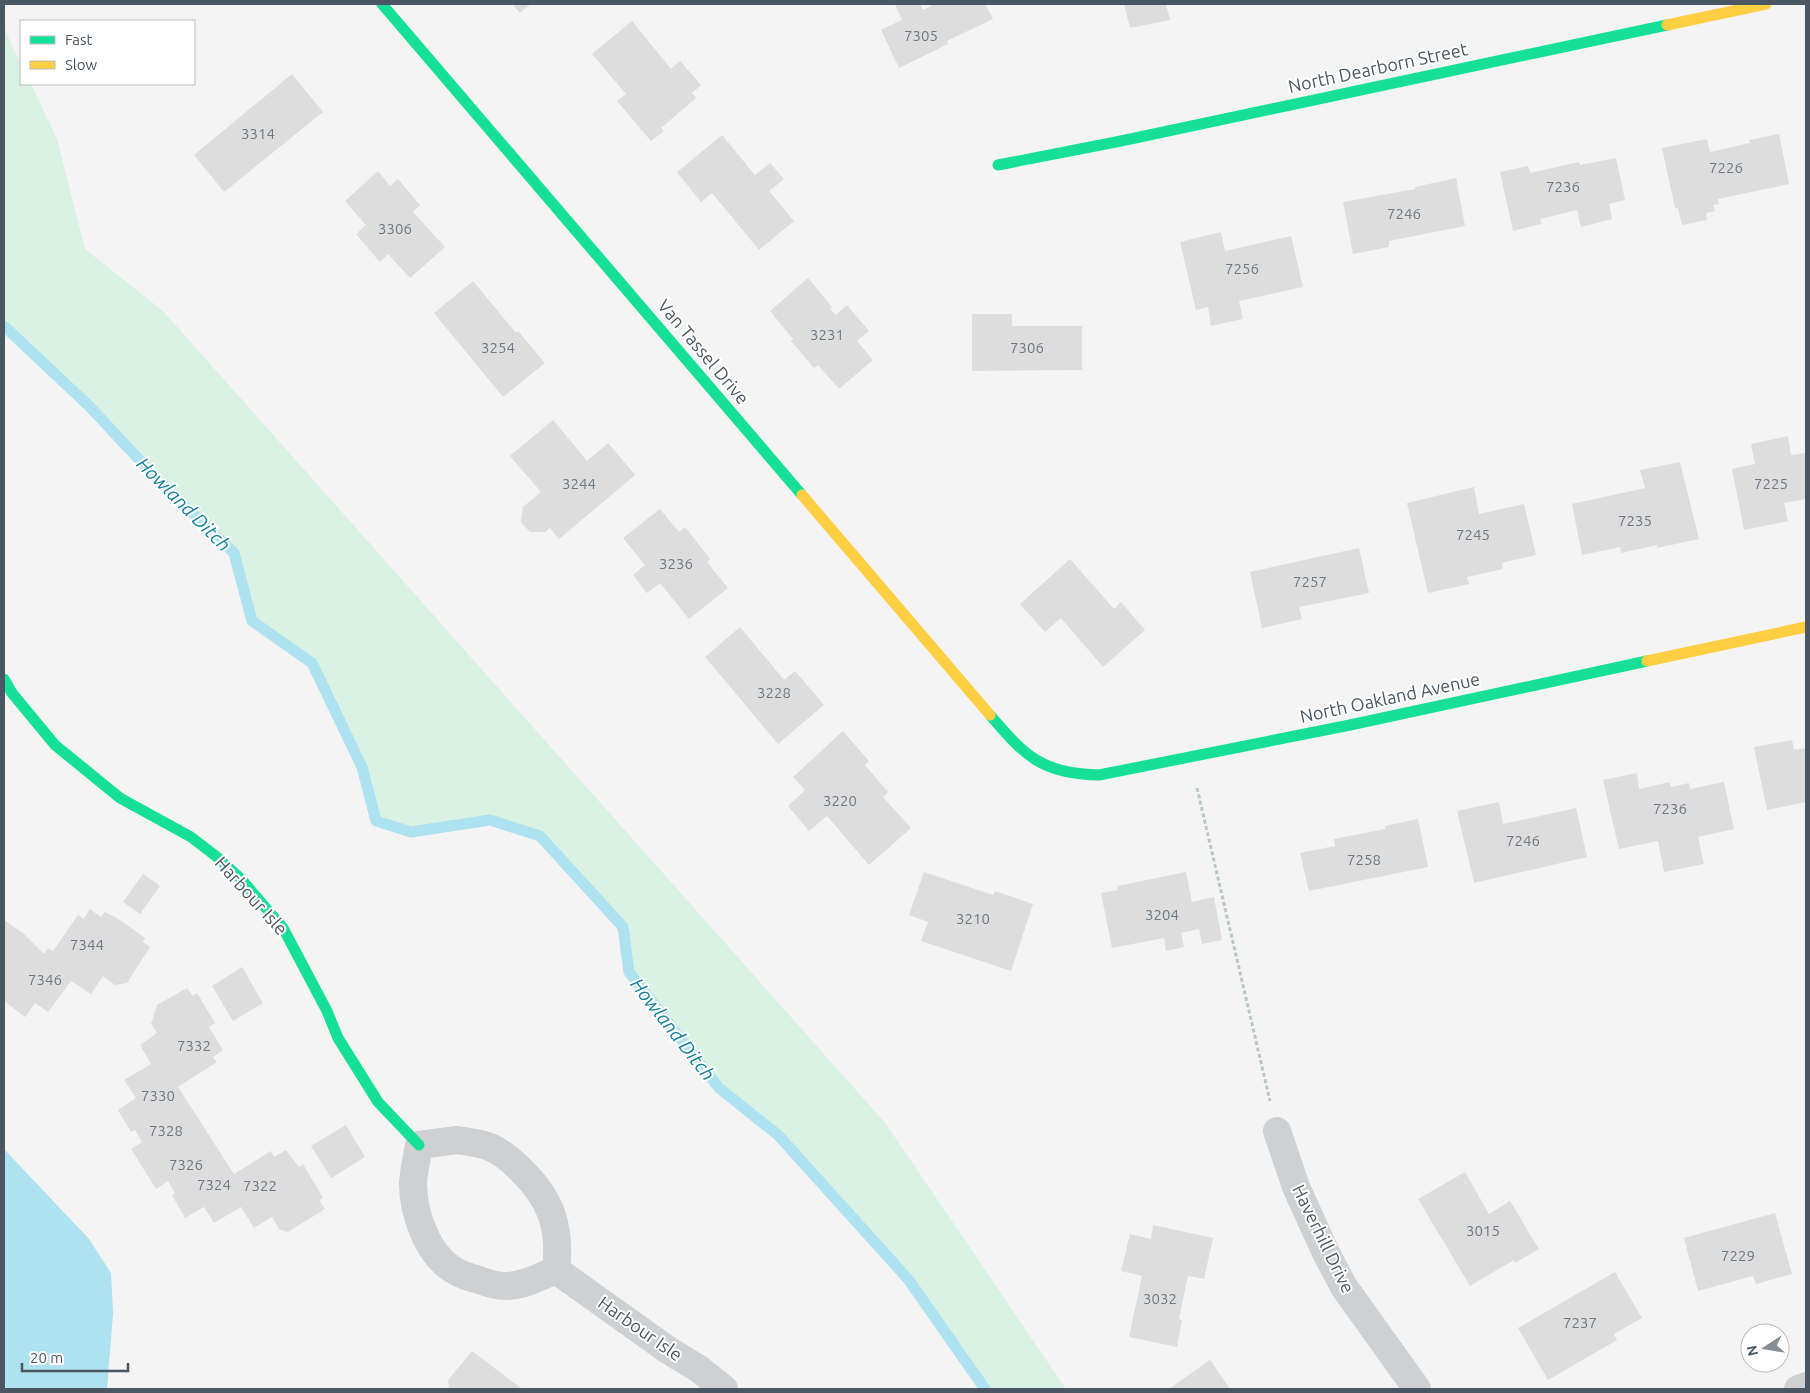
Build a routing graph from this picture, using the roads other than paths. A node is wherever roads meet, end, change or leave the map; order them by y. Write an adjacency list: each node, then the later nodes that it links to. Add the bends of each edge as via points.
1 (382, 4): 6 (street, Van Tassel Drive)
2 (1766, 4): 3 (street, North Dearborn Street)
3 (998, 165)
4 (1806, 627): 6 (street, North Oakland Avenue, via 1099,775 1066,773 1036,762 1010,741)
5 (4, 679): 8 (street, Harbour Isle, via 55,745 120,798 191,837 240,879 283,928 338,1038 378,1102)
6 (996, 722)
7 (1277, 1131): 12 (street, Haverhill Drive, via 1296,1187 1326,1254)
8 (420, 1145): 9 (street, via 457,1140 491,1147 530,1178 549,1205 558,1237); 9 (street, via 413,1182 414,1199 432,1247 456,1272 505,1286)
9 (556, 1270): 11 (street, Harbour Isle)
10 (1806, 1386): 13 (street)
11 (724, 1389)
12 (1417, 1389)
13 (1798, 1389)

